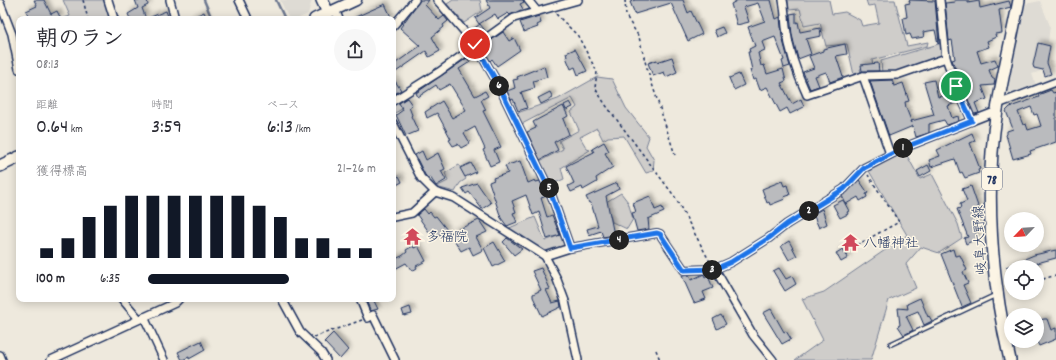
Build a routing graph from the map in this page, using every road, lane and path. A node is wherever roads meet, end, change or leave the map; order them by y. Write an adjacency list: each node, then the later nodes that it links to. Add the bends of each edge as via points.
1 (82, 0): 19 (path)
2 (108, 0): 20 (street)
3 (170, 0): 21 (street)
4 (239, 0): 22 (street)
5 (322, 0): 18 (main road)
6 (356, 0): 18 (street)
7 (415, 0): 23 (street)
8 (437, 0): 24 (street)
9 (528, 0): 17 (street)
10 (578, 0): 16 (street)
11 (625, 0): 34 (path, via 626,16 639,37)
12 (783, 0): 27 (street, via 792,55 807,95)
13 (940, 0): 26 (street)
14 (1019, 0): 30 (main road, 岐阜大野線 / 78)
15 (0, 3): 25 (street, via 12,34)
16 (553, 6): 17 (street); 43 (path, via 557,17 582,42 597,72 595,88 675,197)
17 (536, 10): 24 (street, via 514,18)
18 (334, 14)
19 (87, 16)
20 (113, 16)
21 (174, 16)
22 (247, 16)
23 (396, 22)
24 (475, 44): 29 (street, via 439,72); 41 (street, via 497,82 550,191)
25 (16, 54)
26 (946, 58): 27 (street, via 897,75); 31 (street)
27 (863, 76): 33 (street)
28 (1056, 82): 30 (street)
29 (396, 99)
30 (998, 108): 31 (street); 46 (main road, 岐阜大野線 / 78, via 992,168 992,238)
31 (972, 121): 33 (street)
32 (396, 129): 38 (street, via 420,178)
33 (890, 154): 37 (street)
34 (675, 155)
35 (16, 158): 36 (main road)
36 (0, 166)
37 (864, 168): 40 (path, via 899,222); 43 (street, via 844,189 731,262)
38 (435, 192): 39 (street, via 412,213); 42 (street, via 454,198)
39 (396, 217)
40 (857, 245)
41 (570, 248): 42 (street); 43 (street, via 657,233 684,270)
42 (545, 256): 64 (street, via 564,300)
43 (715, 269): 66 (street, via 753,335)
44 (1056, 275): 45 (path)
45 (1044, 279)
46 (997, 295): 54 (lane); 67 (main road, 岐阜大野線 / 78)
47 (125, 302): 51 (street)
48 (176, 302): 51 (street)
49 (284, 302): 53 (street, via 300,332)
50 (361, 302): 63 (street, via 368,318 373,316)
51 (141, 318): 59 (street); 60 (street)
52 (363, 320): 53 (path)
53 (308, 339): 56 (street)
54 (891, 344)
55 (656, 350): 65 (path)
56 (321, 352): 61 (street); 62 (street)
57 (0, 355): 58 (street)
58 (2, 360)
59 (51, 360)
60 (164, 360)
61 (326, 360)
62 (330, 360)
63 (395, 360)
64 (578, 360)
65 (660, 360)
66 (773, 360)
67 (1010, 360)

